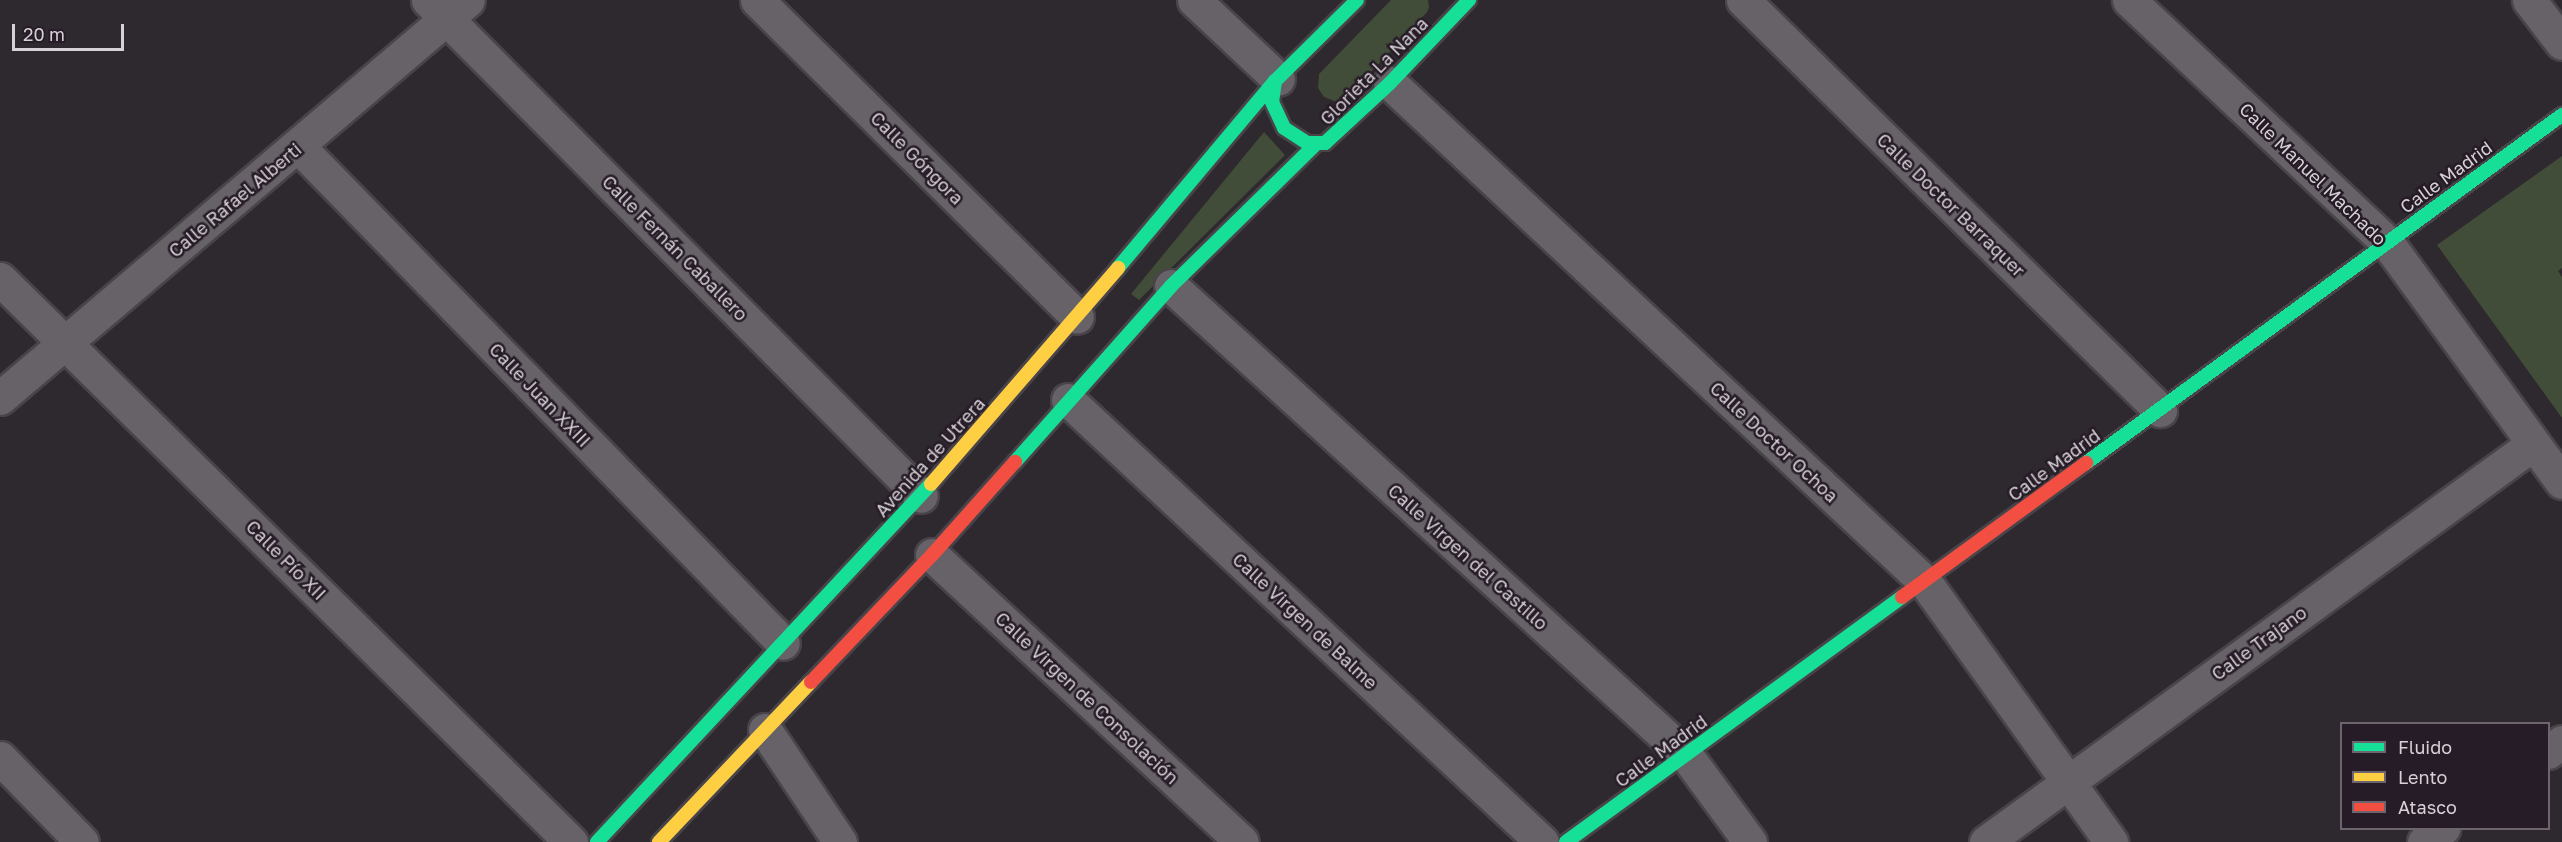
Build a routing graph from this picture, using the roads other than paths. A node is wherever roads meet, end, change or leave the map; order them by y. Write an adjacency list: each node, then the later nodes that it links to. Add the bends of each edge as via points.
1 (757, 0): 18 (street, Calle Góngora)
2 (1194, 0): 10 (street)
3 (1357, 0): 10 (street)
4 (1469, 0): 11 (street, Glorieta La Nana)
5 (1743, 0): 22 (street, Calle Doctor Barraquer)
6 (2129, 0): 15 (street, Calle Manuel Machado)
7 (2529, 0): 9 (street)
8 (448, 6): 14 (street, Calle Rafael Alberti); 25 (street, Calle Fernán Caballero)
9 (2562, 43)
10 (1277, 80): 13 (street, Glorieta La Nana, via 1272,102 1281,125 1296,138); 18 (street, Avenida de Utrera)
11 (1390, 83): 13 (street, Glorieta La Nana, via 1330,141); 27 (street, Calle Doctor Ochoa)
12 (2562, 115): 15 (street, Calle Madrid)
13 (1316, 144): 17 (street)
14 (298, 146): 19 (street, Calle Rafael Alberti); 28 (street, Calle Juan XXIII)
15 (2386, 241): 22 (street, Calle Madrid); 23 (street, Calle Manuel Machado)
16 (0, 279): 19 (street, Calle Pío XII)
17 (1171, 286): 21 (street); 30 (street, Calle Virgen del Castillo)
18 (1077, 317): 25 (street, Avenida de Utrera)
19 (66, 343): 20 (street, Calle Rafael Alberti); 35 (street, Calle Pío XII)
20 (0, 398)
21 (1068, 400): 26 (street); 40 (street, Calle Virgen de Balme)
22 (2160, 410): 27 (street, Calle Madrid)
23 (2533, 444): 24 (street, Calle Manuel Machado); 32 (street, Calle Trajano)
24 (2562, 482)
25 (921, 496): 28 (street, Avenida de Utrera)
26 (932, 555): 29 (street); 39 (street, Calle Virgen de Consolación)
27 (1925, 582): 30 (street, Calle Madrid); 32 (street, Calle Doctor Ochoa)
28 (783, 643): 36 (street, Avenida de Utrera)
29 (765, 730): 37 (street); 38 (street)
30 (1686, 755): 41 (street, Calle Madrid); 42 (street, Calle Virgen del Castillo)
31 (0, 758): 34 (street)
32 (2068, 782): 43 (street, Calle Trajano); 44 (street, Calle Doctor Ochoa)
33 (2440, 830): 45 (street)
34 (82, 842)
35 (571, 842)
36 (597, 842)
37 (659, 842)
38 (840, 842)
39 (1242, 842)
40 (1542, 842)
41 (1566, 842)
42 (1750, 842)
43 (1986, 842)
44 (2111, 842)
45 (2424, 842)

